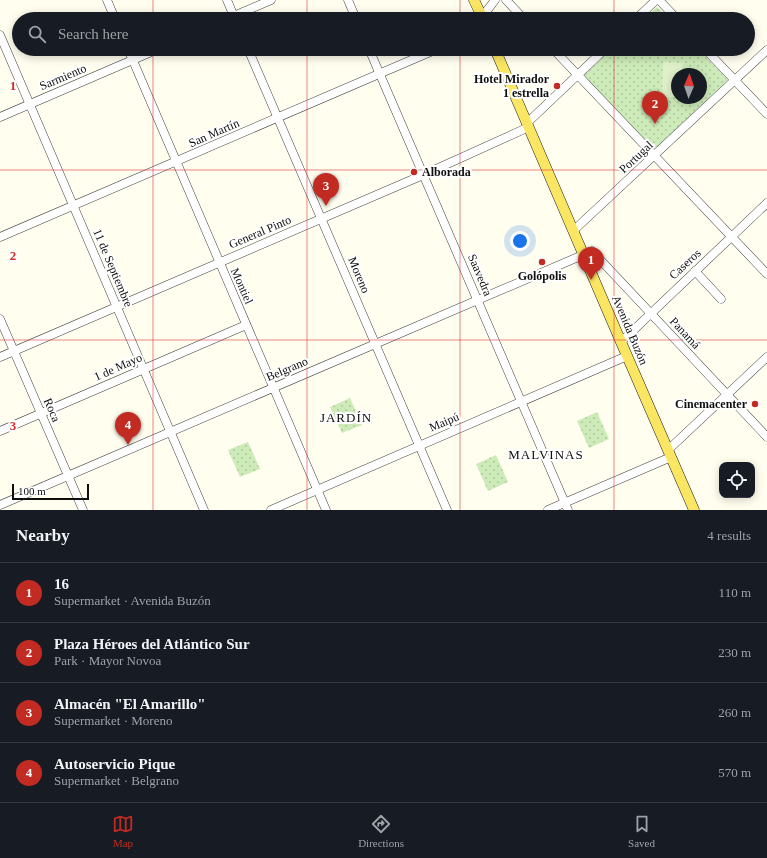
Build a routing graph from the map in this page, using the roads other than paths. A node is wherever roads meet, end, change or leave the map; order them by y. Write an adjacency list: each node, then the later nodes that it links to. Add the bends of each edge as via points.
1 (107, 0): 9 (street)
2 (227, 0): 10 (street)
3 (270, 0): 11 (street)
4 (348, 0): 12 (street)
5 (474, 0): 13 (main road)
6 (495, 0): 14 (street)
7 (506, 0): 15 (street)
8 (657, 0): 16 (street); 17 (street)
9 (112, 12)
10 (230, 12)
11 (245, 12)
12 (353, 12)
13 (479, 12)
14 (486, 12)
15 (517, 12)
16 (644, 12)
17 (670, 12)
18 (0, 35): 33 (street, 11 de Septiembre)
19 (767, 50): 32 (street, Portugal)
20 (131, 56): 29 (street, Montiel)
21 (141, 56): 29 (street, Sarmiento)
22 (251, 56): 36 (street, Moreno)
23 (372, 56): 30 (street, Saavedra)
24 (421, 56): 30 (street, San Martín)
25 (498, 56): 37 (main road, Avenida Buzón)
26 (559, 56): 31 (street)
27 (597, 56): 31 (street, General Pinto)
28 (712, 56): 32 (street)
29 (132, 60): 33 (street, Sarmiento); 39 (street, Montiel)
30 (380, 74): 36 (street, San Martín); 40 (street, Saavedra)
31 (577, 75): 37 (street, General Pinto); 38 (street)
32 (735, 80): 34 (street); 38 (street, Portugal)
33 (30, 104): 35 (street, Sarmiento); 42 (street, 11 de Septiembre)
34 (767, 114)
35 (0, 117)
36 (278, 118): 39 (street, San Martín); 43 (street, Moreno)
37 (528, 125): 40 (street, General Pinto); 44 (main road, Avenida Buzón)
38 (654, 156): 44 (street, Portugal); 46 (street)
39 (176, 162): 42 (street, San Martín); 48 (street, Montiel)
40 (423, 175): 43 (street, General Pinto); 52 (street, Saavedra)
41 (767, 203): 46 (street, Caseros)
42 (73, 205): 45 (street, San Martín); 53 (street, 11 de Septiembre)
43 (322, 218): 48 (street, General Pinto); 58 (street, Moreno)
44 (573, 231): 47 (main road, Avenida Buzón)
45 (0, 237)
46 (731, 237): 49 (street, Caseros); 50 (street)
47 (583, 254): 52 (street, Belgrano); 54 (street, Panamá, via 592,251); 57 (main road, Avenida Buzón)
48 (219, 263): 53 (street, General Pinto); 56 (street, Montiel)
49 (695, 271): 51 (street); 54 (street, Caseros)
50 (767, 274)
51 (721, 299)
52 (478, 300): 58 (street, Belgrano); 66 (street, Saavedra)
53 (116, 308): 59 (street, General Pinto); 63 (street, 11 de Septiembre)
54 (650, 313): 57 (street, Caseros); 65 (street, Panamá)
55 (0, 319): 59 (street, Roca)
56 (246, 325): 63 (street, 1 de Mayo); 64 (street, Montiel)
57 (621, 342): 60 (main road, Avenida Buzón)
58 (376, 344): 64 (street, Belgrano); 71 (street, Moreno)
59 (14, 351): 61 (street, General Pinto); 67 (street, Roca)
60 (627, 356): 66 (street, Maipú); 72 (main road, Avenida Buzón)
61 (0, 357)
62 (767, 357): 65 (street)
63 (143, 369): 67 (street, 1 de Mayo); 69 (street, 11 de Septiembre)
64 (273, 388): 69 (street, Belgrano); 74 (street, Montiel)
65 (727, 395): 70 (street, Panamá); 72 (street)
66 (521, 402): 71 (street, Maipú); 76 (street, Saavedra)
67 (41, 413): 68 (street, 1 de Mayo); 73 (street, Roca)
68 (0, 431)
69 (170, 432): 73 (street, Belgrano); 78 (street, 11 de Septiembre)
70 (767, 437)
71 (420, 446): 74 (street, Maipú); 81 (street, Moreno)
72 (670, 454): 76 (street); 83 (main road, Avenida Buzón)
73 (68, 476): 75 (street, Belgrano); 77 (street, Roca)
74 (317, 490): 79 (street, Maipú); 80 (street, Montiel)
75 (0, 505)
76 (566, 506): 82 (street)
77 (83, 510)
78 (204, 510)
79 (271, 510)
80 (326, 510)
81 (448, 510)
82 (548, 510)
83 (694, 510)

